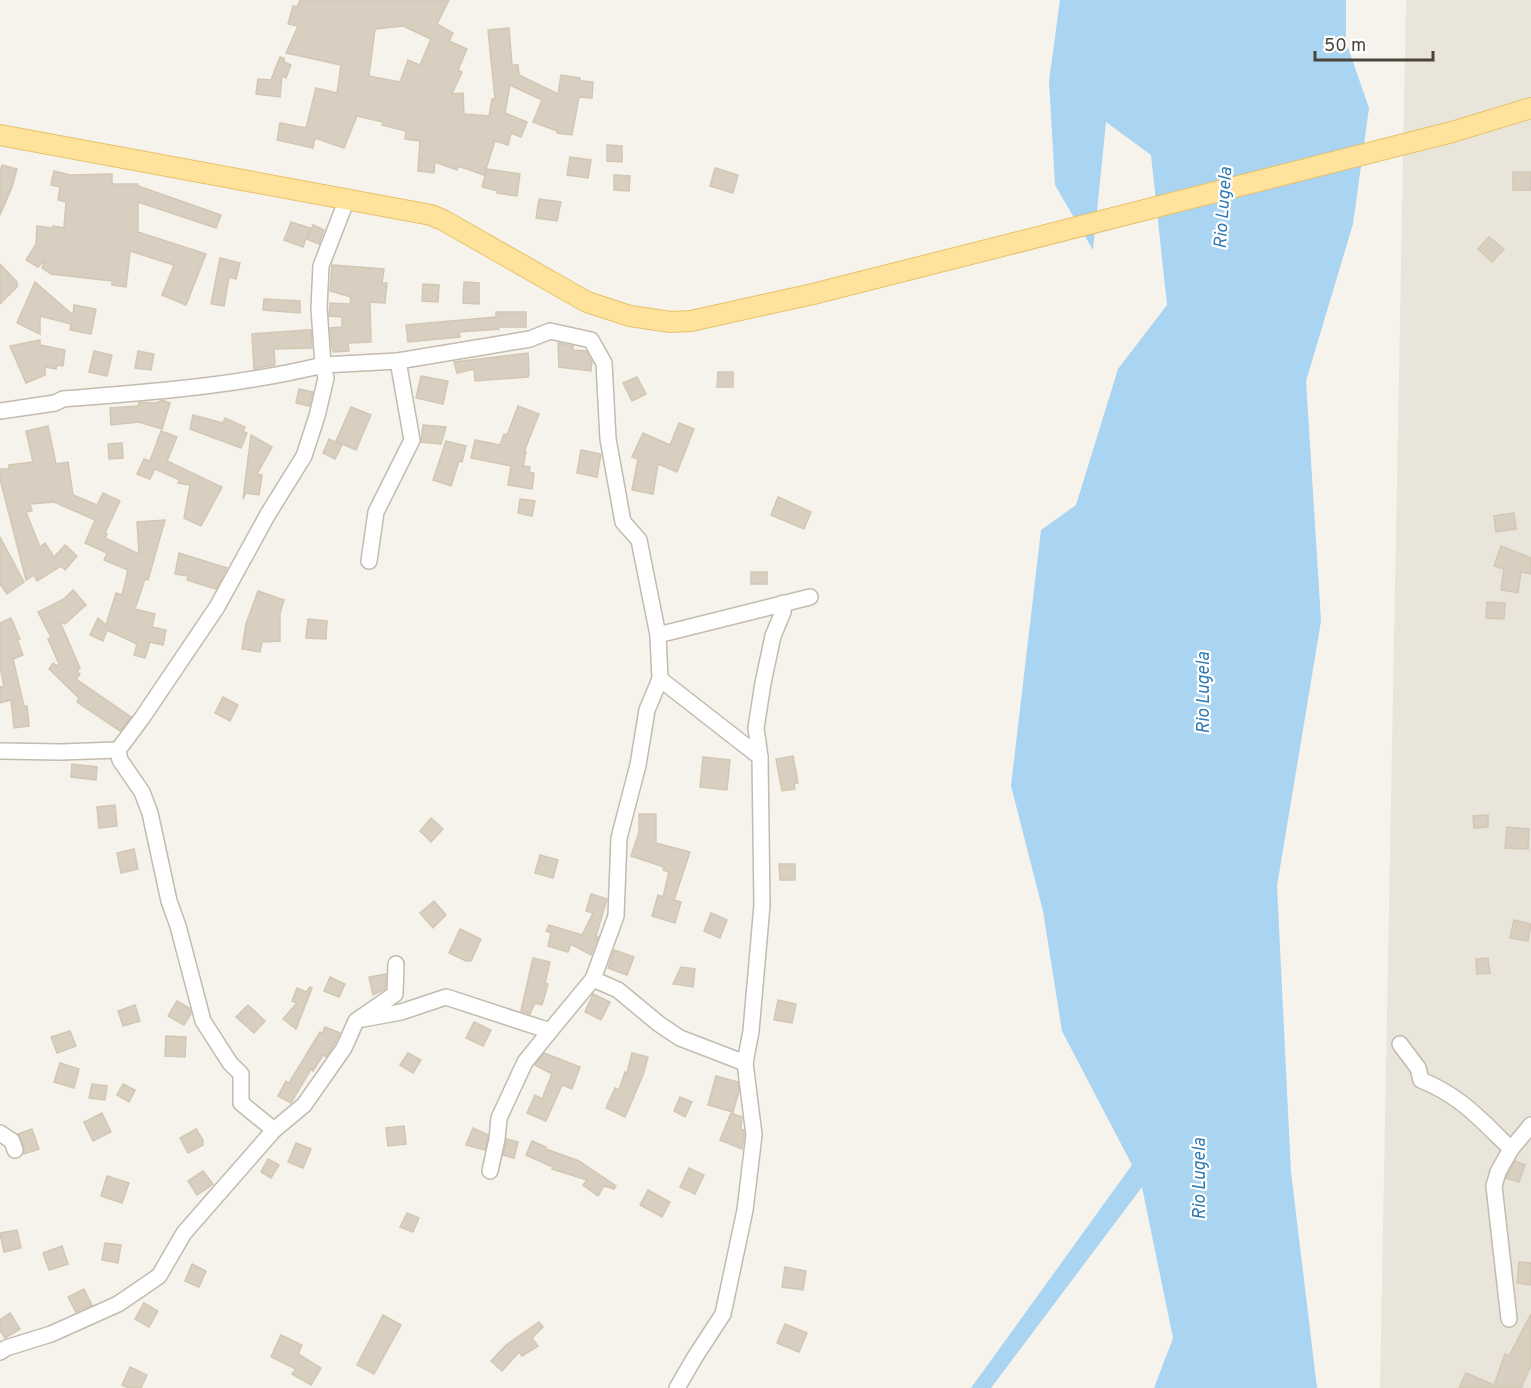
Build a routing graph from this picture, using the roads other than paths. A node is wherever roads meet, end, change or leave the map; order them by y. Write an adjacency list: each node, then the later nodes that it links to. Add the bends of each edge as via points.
1 (1531, 108): 3 (main road, via 1452,132 813,294 691,321 630,316 587,302 443,220)
2 (0, 135): 3 (main road)
3 (347, 199): 5 (street, via 321,266)
4 (398, 361): 5 (street); 7 (street, via 412,440 376,512); 10 (street, via 530,339 550,331 591,340 604,363 608,439 623,522 639,540)
5 (323, 365): 6 (street, via 283,375 157,392 63,399); 12 (street, via 326,378 304,456 217,607)
6 (0, 411)
7 (369, 561)
8 (810, 597): 9 (street)
9 (783, 603): 10 (street); 14 (street, via 756,728)
10 (658, 635): 11 (street)
11 (660, 679): 14 (street); 16 (street, via 647,710 620,838 616,916)
12 (118, 750): 13 (street); 22 (street, via 150,813 202,1022 241,1074 241,1103)
13 (0, 751)
14 (760, 757): 20 (street, via 762,905)
15 (396, 964): 17 (street, via 394,994)
16 (593, 980): 18 (street); 20 (street, via 618,990 680,1038)
17 (356, 1021): 18 (street, via 446,997); 22 (street, via 344,1048 304,1105)
18 (550, 1031): 26 (street, via 525,1062 499,1118)
19 (1400, 1044): 24 (street, via 1418,1068 1421,1080 1452,1094)
20 (745, 1063): 29 (street, via 754,1135 746,1210 723,1314)
21 (1531, 1125): 24 (street)
22 (274, 1130): 28 (street, via 184,1233 159,1276 118,1304)
23 (0, 1133): 25 (street, via 12,1141)
24 (1511, 1149): 27 (street, via 1494,1186)
25 (15, 1150)
26 (490, 1171)
27 (1509, 1319)
28 (0, 1352)
29 (677, 1388)

